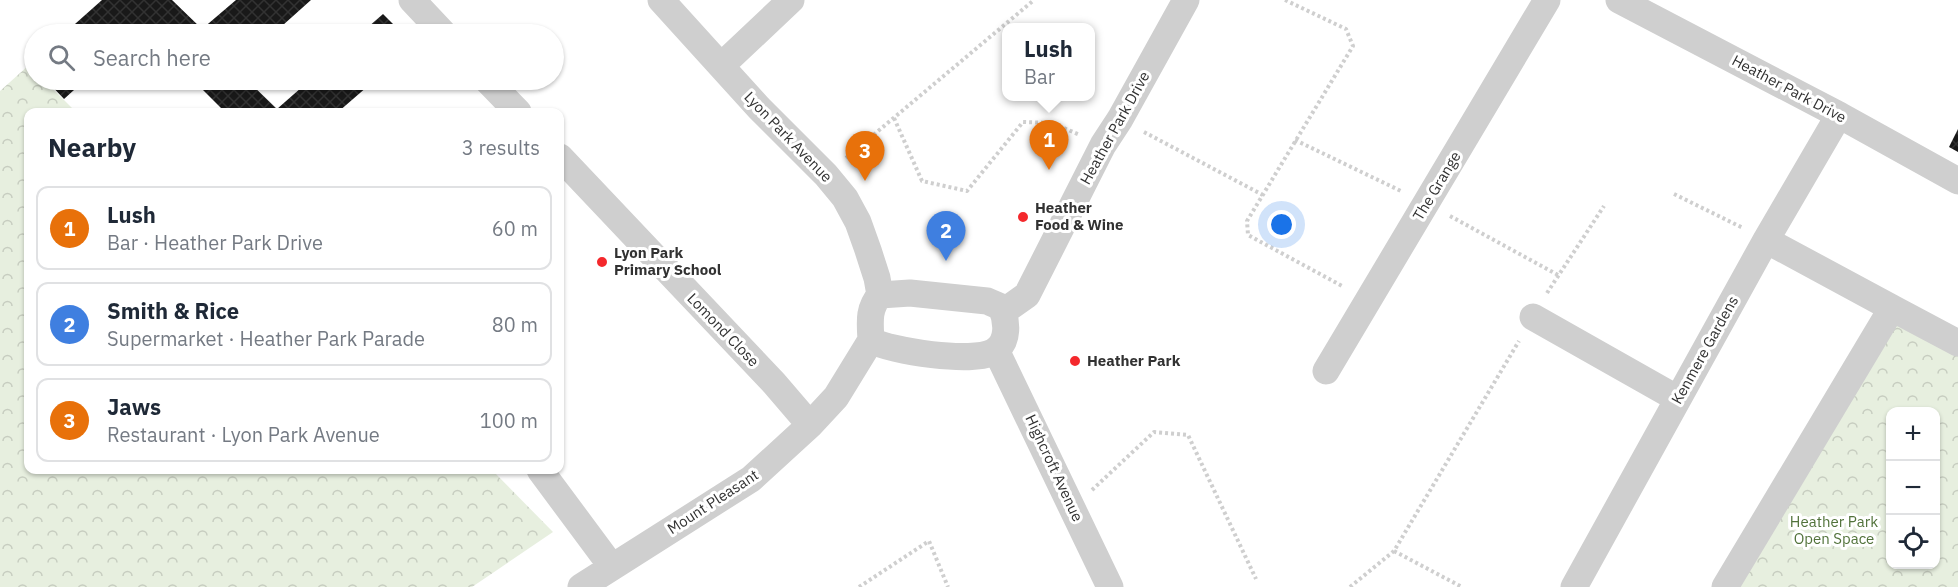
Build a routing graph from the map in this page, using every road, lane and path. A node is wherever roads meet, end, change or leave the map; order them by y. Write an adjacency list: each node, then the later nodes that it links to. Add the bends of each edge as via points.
1 (412, 0): 10 (street)
2 (661, 0): 12 (street, Lyon Park Avenue)
3 (791, 0): 12 (street)
4 (1034, 0): 9 (path)
5 (1186, 0): 17 (street, Heather Park Drive)
6 (1285, 0): 23 (path, via 1346,30 1353,46)
7 (1546, 0): 27 (street, The Grange)
8 (1619, 0): 15 (street, Heather Park Drive)
9 (1007, 23)
10 (435, 24)
11 (1002, 27): 16 (path)
12 (721, 66): 20 (street, Lyon Park Avenue)
13 (497, 90): 14 (street)
14 (514, 108)
15 (1839, 115): 21 (street, Heather Park Drive); 25 (street, Kenmere Gardens)
16 (894, 118): 18 (path, via 922,181 967,191 1023,122 1052,123); 20 (path)
17 (1120, 119): 18 (street, Heather Park Drive); 23 (path)
18 (1103, 145): 29 (street, Heather Park Drive, via 1027,295)
19 (564, 161): 36 (street, Lomond Close)
20 (826, 175): 26 (street, Lyon Park Avenue, via 858,222)
21 (1958, 181)
22 (1674, 194): 25 (path)
23 (1263, 195): 27 (path, via 1247,221 1248,235)
24 (1604, 206): 30 (path)
25 (1766, 240): 28 (street); 35 (street, Kenmere Gardens)
26 (880, 295): 29 (street, via 910,293 987,301); 31 (street, via 872,305)
27 (1367, 300): 34 (street, The Grange)
28 (1892, 308): 32 (street); 49 (street)
29 (1003, 312): 33 (street, via 1006,333)
30 (1533, 317): 35 (street); 39 (path)
31 (871, 340): 33 (street, via 881,346 943,355 976,356); 36 (street, Mount Pleasant, via 836,397)
32 (1958, 343)
33 (996, 350): 38 (street, Highcroft Avenue)
34 (1326, 371)
35 (1678, 399): 48 (street, Kenmere Gardens)
36 (810, 425): 40 (street, Mount Pleasant, via 751,479)
37 (543, 474): 40 (street)
38 (1073, 507): 41 (path, via 1154,432 1188,435); 45 (street, Highcroft Avenue)
39 (1394, 551): 46 (path); 47 (path)
40 (612, 567): 42 (street, Mount Pleasant)
41 (1256, 579)
42 (581, 587)
43 (859, 587): 44 (path, via 929,541)
44 (948, 587)
45 (1110, 587)
46 (1350, 587)
47 (1462, 587)
48 (1574, 587)
49 (1725, 587)

